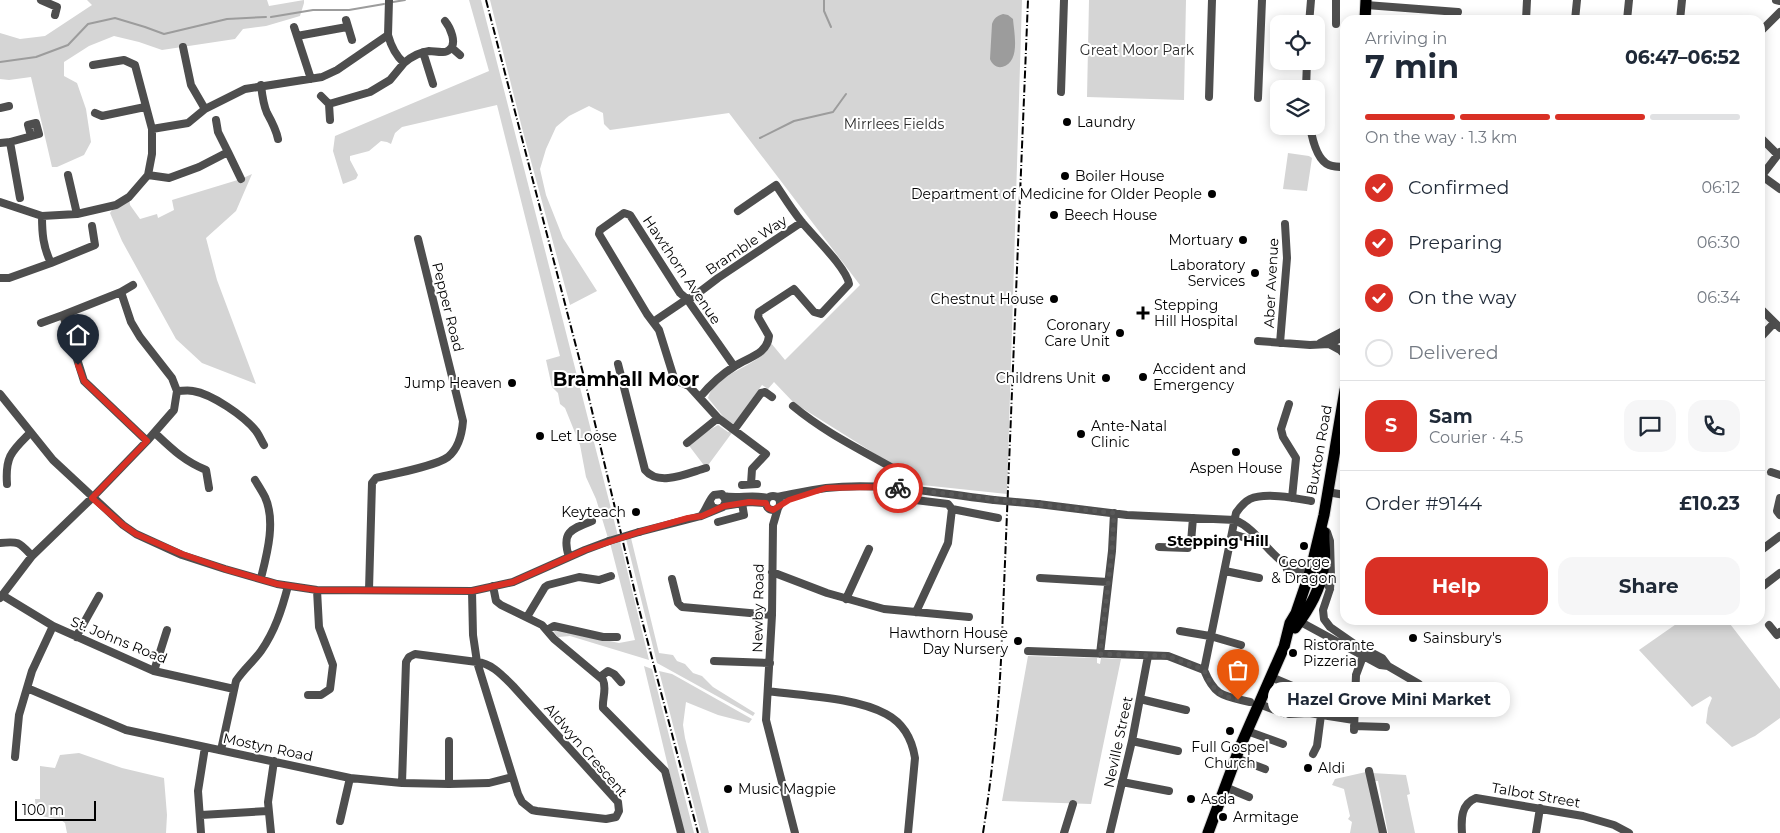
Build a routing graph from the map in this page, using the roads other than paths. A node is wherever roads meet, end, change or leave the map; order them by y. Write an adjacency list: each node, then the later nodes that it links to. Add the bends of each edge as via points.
1 (41, 0): 15 (street)
2 (389, 0): 28 (street)
3 (1064, 0): 40 (street)
4 (1212, 0): 42 (street)
5 (1262, 0): 43 (street)
6 (1311, 0): 18 (street)
7 (1336, 0): 25 (street)
8 (1527, 0): 20 (street)
9 (1577, 0): 21 (street)
10 (1629, 0): 22 (street)
11 (1682, 0): 23 (street)
12 (1776, 0): 13 (street)
13 (1780, 1)
14 (1366, 2): 16 (street); 19 (highway)
15 (56, 11)
16 (1458, 12)
17 (1780, 12): 27 (street)
18 (1310, 15)
19 (1365, 15)
20 (1526, 15)
21 (1576, 15)
22 (1628, 15)
23 (1680, 15)
24 (445, 21): 32 (street, via 451,30)
25 (1336, 24)
26 (294, 27): 29 (street)
27 (1765, 27)
28 (388, 35): 35 (street, via 390,45); 37 (street, via 338,70)
29 (297, 36): 30 (street, via 346,23); 37 (street)
30 (352, 40)
31 (183, 47): 48 (street, via 192,84)
32 (452, 48): 33 (street, via 447,52); 34 (street)
33 (424, 52): 35 (street); 38 (street)
34 (460, 55)
35 (404, 63): 44 (street, via 390,80 370,92)
36 (93, 65): 46 (street, via 124,60 135,65)
37 (311, 79): 39 (street)
38 (433, 84)
39 (261, 85): 48 (street, via 245,89); 55 (street, via 266,112 276,128)
40 (1061, 92)
41 (321, 96): 44 (street)
42 (1209, 97)
43 (1258, 98)
44 (329, 104): 51 (street)
45 (9, 106): 47 (street)
46 (145, 107): 49 (street, via 102,116); 52 (street)
47 (0, 108)
48 (204, 109): 52 (street, via 188,123)
49 (95, 113)
50 (216, 120): 59 (street)
51 (330, 120)
52 (152, 129): 64 (street)
53 (1313, 135): 61 (street, via 1325,163)
54 (31, 136): 57 (street)
55 (278, 139)
56 (1765, 141): 60 (street)
57 (10, 142): 58 (street); 68 (street)
58 (0, 143)
59 (228, 152): 64 (street, via 199,168 169,178); 65 (street)
60 (1779, 154): 62 (street)
61 (1340, 167)
62 (1765, 172)
63 (68, 175): 71 (street)
64 (148, 175): 71 (street, via 129,197 116,205)
65 (241, 179)
66 (1765, 180): 67 (street)
67 (1780, 189)
68 (20, 198)
69 (0, 202): 72 (street)
70 (738, 211): 73 (street, via 776,185)
71 (77, 214): 72 (street)
72 (42, 216): 77 (street, via 42,238)
73 (802, 222): 81 (street, Bramble Way); 96 (street, via 840,268 848,286 821,314 814,312 794,289 762,310 757,316 768,334 767,343 758,355)
74 (1285, 224): 91 (street, Aber Avenue, via 1287,258)
75 (92, 226): 77 (street, via 100,244)
76 (418, 239): 171 (street, Pepper Road, via 463,421 462,434 447,457 376,478 372,483)
77 (51, 263): 78 (street, via 9,278)
78 (0, 278)
79 (133, 285): 80 (street)
80 (121, 292): 83 (street); 97 (street, via 131,322 172,378)
81 (687, 299): 85 (street, Bramble Way); 85 (street, Hawthorn Avenue, via 630,216 626,213 616,219 599,234); 96 (street, Hawthorn Avenue)
82 (1765, 313): 86 (street)
83 (63, 315): 84 (street); 107 (street, via 84,381)
84 (41, 322)
85 (653, 322): 100 (street, Hawthorn Avenue, via 661,333 674,378 687,384)
86 (1777, 325): 88 (street)
87 (1340, 333): 92 (street)
88 (1765, 334)
89 (1340, 338): 93 (street)
90 (1258, 341): 91 (street)
91 (1280, 343): 92 (street)
92 (1318, 344): 93 (street)
93 (1329, 344): 94 (street)
94 (1340, 350)
95 (618, 364): 111 (street, via 642,461 649,474 663,478)
96 (734, 366): 100 (street)
97 (177, 391): 106 (street, via 174,410); 109 (street, via 193,391 226,406 245,420)
98 (0, 394): 105 (street)
99 (769, 395): 104 (street, via 763,392 758,396)
100 (700, 398): 103 (street, Hawthorn Avenue)
101 (1289, 404): 125 (street, via 1281,429 1296,458)
102 (793, 406): 118 (street, via 833,436 903,474)
103 (718, 418): 104 (street, Hawthorn Avenue); 108 (street)
104 (734, 430): 116 (street, Hawthorn Avenue, via 766,454 752,469 754,484)
105 (30, 433): 115 (street, via 11,452); 124 (street)
106 (154, 433): 107 (street); 117 (street, via 191,464 206,470)
107 (147, 441): 124 (street)
108 (687, 442)
109 (264, 445)
110 (1340, 452): 120 (highway, Buxton Road)
111 (706, 468)
112 (1771, 472): 113 (street)
113 (1780, 475)
114 (255, 480): 161 (street, via 266,498 274,523)
115 (8, 484)
116 (742, 485)
117 (209, 488)
118 (904, 489): 119 (street); 133 (street, via 907,499 948,504); 134 (street, bridge)
119 (817, 490): 123 (street); 131 (street)
120 (1327, 492): 121 (street); 135 (highway, Buxton Road)
121 (1340, 494)
122 (723, 496): 127 (street); 129 (street, via 714,494); 132 (street, via 726,501)
123 (777, 497): 130 (street, via 772,496); 131 (street)
124 (92, 498): 151 (street); 161 (street, via 136,534 182,554)
125 (1292, 498): 128 (street); 140 (street, via 1257,496 1240,506)
126 (1780, 498): 136 (street)
127 (741, 501): 130 (street, via 756,496); 132 (street); 142 (street, via 744,515)
128 (1311, 501)
129 (710, 502): 132 (street, via 712,507); 137 (street)
130 (768, 503): 131 (street, via 773,510); 143 (street, Newby Road)
131 (778, 507): 143 (street, Newby Road)
132 (721, 508): 137 (street)
133 (952, 509): 138 (street); 176 (street, via 948,543)
134 (1114, 513): 139 (street); 165 (street)
135 (1324, 515): 153 (highway, Buxton Road); 160 (highway, Buxton Road, via 1325,562); 169 (street, via 1330,541)
136 (1780, 515)
137 (702, 516): 154 (street, bridge, via 639,532)
138 (998, 518)
139 (1193, 518): 140 (street); 148 (street, via 1188,548)
140 (1235, 520): 144 (street); 152 (street, via 1251,529)
141 (592, 521): 154 (street, via 569,532 566,539)
142 (718, 522)
143 (773, 525): 157 (street, Newby Road)
144 (1233, 534): 145 (street); 156 (street)
145 (1252, 540)
146 (1779, 540): 149 (street)
147 (0, 543): 151 (street, via 21,544)
148 (1159, 548)
149 (1765, 548)
150 (869, 549): 175 (street)
151 (32, 556): 174 (street)
152 (1276, 556): 155 (street); 160 (street, via 1299,577)
153 (1315, 556): 155 (street, via 1302,567); 160 (highway, Buxton Road)
154 (569, 557): 168 (street, via 513,582)
155 (1288, 566): 160 (street)
156 (1225, 571): 164 (street); 188 (street)
157 (772, 572): 175 (street); 177 (street, Newby Road)
158 (1780, 573): 166 (street)
159 (611, 576): 179 (street, via 599,580 578,577 548,584)
160 (1313, 577): 169 (street, via 1326,581); 180 (highway, Buxton Road, via 1316,595)
161 (261, 578): 167 (street)
162 (672, 578): 177 (street, via 682,607)
163 (1040, 578): 165 (street)
164 (1259, 578)
165 (1108, 582): 193 (street)
166 (1765, 584)
167 (288, 586): 170 (street); 205 (street, via 270,636 242,672)
168 (492, 586): 172 (street); 179 (street, via 496,601)
169 (1330, 589): 192 (street, via 1323,610 1325,622)
170 (317, 590): 171 (street); 207 (street, via 319,627 333,665 330,689 322,694)
171 (369, 590): 172 (street)
172 (472, 591): 196 (street, Aldwyn Crescent)
173 (99, 596): 189 (street)
174 (1, 597): 182 (street, St. Johns Road)
175 (846, 598): 176 (street, via 884,609)
176 (916, 612): 178 (street)
177 (772, 615): 197 (street, Newby Road)
178 (969, 616)
179 (527, 617): 184 (street)
180 (1296, 618): 192 (street); 201 (highway, Buxton Road)
181 (1769, 625): 186 (street, via 1777,635)
182 (53, 626): 189 (street, St. Johns Road); 204 (street)
183 (167, 630): 199 (street)
184 (547, 630): 187 (street, via 554,626); 200 (street)
185 (1180, 631): 188 (street)
186 (1780, 632)
187 (617, 636)
188 (1210, 636): 190 (street); 198 (street)
189 (76, 637): 199 (street, St. Johns Road)
190 (1241, 645)
191 (1028, 651): 193 (street)
192 (1364, 652): 203 (street, via 1380,665 1388,666); 208 (street, via 1356,675)
193 (1100, 654): 194 (street)
194 (1148, 656): 198 (street, via 1168,656); 209 (street, Neville Street)
195 (714, 661): 197 (street)
196 (477, 662): 228 (street, Aldwyn Crescent); 228 (street, Aldwyn Crescent, via 484,662 513,686 618,802 619,810 611,819 532,810 522,802); 231 (street, via 415,654 409,657 406,662)
197 (770, 663): 206 (street, Newby Road)
198 (1204, 670): 210 (street, via 1218,692 1226,697)
199 (154, 671): 205 (street, St. Johns Road)
200 (600, 677): 202 (street, via 608,671); 244 (street, via 605,686 603,708 665,771)
201 (1272, 677): 208 (street, via 1300,688); 210 (highway, Buxton Road)
202 (621, 682)
203 (1419, 684)
204 (27, 688): 219 (street, Mostyn Road, via 126,730); 223 (street, via 19,715)
205 (234, 689): 220 (street)
206 (768, 691): 245 (street, Newby Road, via 766,720); 246 (street, via 866,706 887,714 898,723 907,733 915,758)
207 (308, 695)
208 (1355, 696): 213 (street)
209 (1140, 699): 211 (street); 217 (street, Neville Street)
210 (1255, 703): 212 (street, via 1286,714); 215 (highway, Buxton Road)
211 (1186, 710)
212 (1321, 716): 213 (street); 222 (street, via 1321,747)
213 (1354, 725): 214 (street)
214 (1386, 727)
215 (1247, 731): 218 (street); 224 (highway, Buxton Road)
216 (449, 741): 232 (street)
217 (1132, 741): 221 (street); 230 (street, Neville Street)
218 (1283, 744)
219 (205, 747): 220 (street, Mostyn Road); 239 (street, via 198,791)
220 (221, 750): 225 (street, Mostyn Road)
221 (1178, 751)
222 (1313, 754)
223 (15, 757)
224 (1236, 758): 226 (street); 233 (highway, Buxton Road)
225 (274, 761): 229 (street, Mostyn Road); 238 (street)
226 (1265, 768)
227 (1369, 771): 249 (street)
228 (512, 777): 232 (street, Mostyn Road, via 489,783)
229 (350, 778): 231 (street, Mostyn Road); 240 (street)
230 (1122, 782): 234 (street); 248 (street, Neville Street)
231 (402, 783): 232 (street, Mostyn Road)
232 (449, 784)
233 (1226, 787): 235 (street); 241 (highway, Buxton Road)
234 (1169, 792)
235 (1249, 797)
236 (1073, 804): 247 (street)
237 (1540, 808): 250 (street, Talbot Street, via 1476,798 1463,809); 251 (street); 252 (street, Talbot Street, via 1601,820)
238 (268, 811): 239 (street); 243 (street)
239 (201, 815): 242 (street)
240 (340, 821)
241 (1211, 832)
242 (201, 833)
243 (271, 833)
244 (681, 833)
245 (794, 833)
246 (908, 833)
247 (1064, 833)
248 (1110, 833)
249 (1383, 833)
250 (1462, 833)
251 (1536, 833)
252 (1628, 833)

